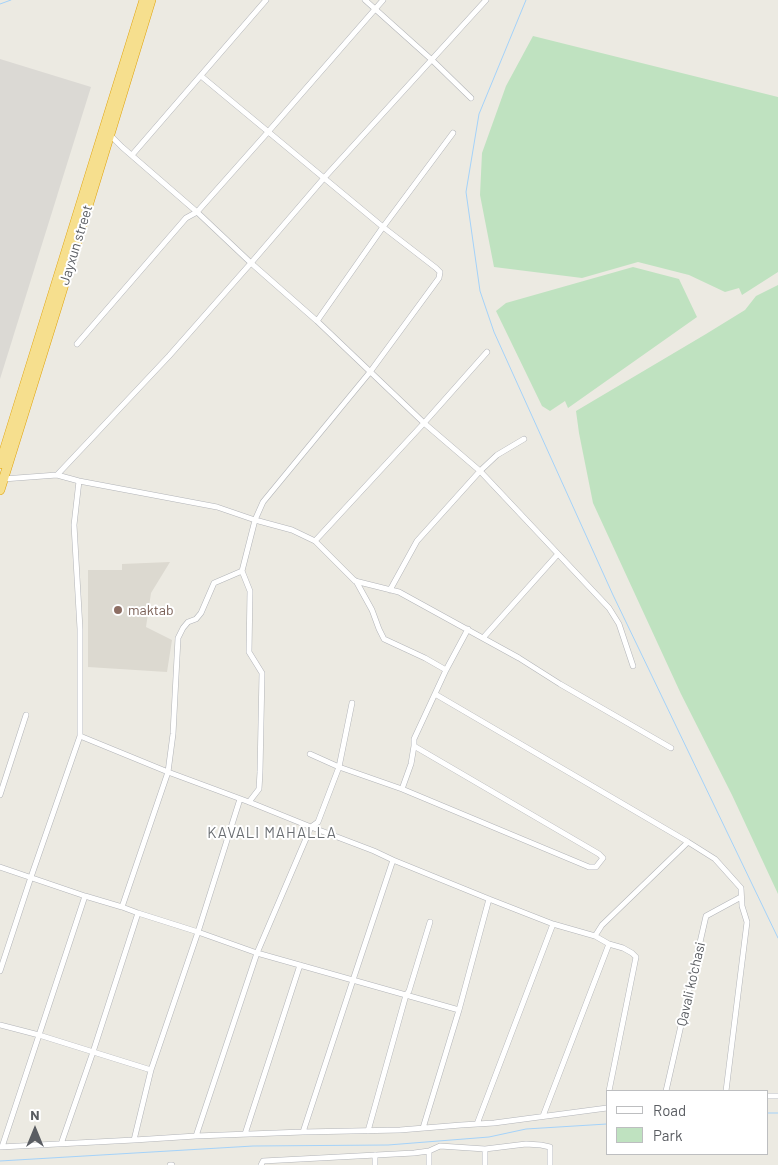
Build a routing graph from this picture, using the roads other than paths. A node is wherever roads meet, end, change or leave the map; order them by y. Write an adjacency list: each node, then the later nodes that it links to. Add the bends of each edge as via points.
1 (144, 0): 25 (highway, Jayxun street)
2 (151, 0): 13 (highway, Jayxun street)
3 (266, 0): 9 (street)
4 (365, 0): 7 (street)
5 (383, 0): 7 (street)
6 (486, 0): 8 (street)
7 (375, 9): 8 (street); 11 (street)
8 (432, 60): 10 (street); 15 (street)
9 (201, 76): 11 (street); 14 (street)
10 (471, 98)
11 (268, 132): 15 (street); 16 (street)
12 (453, 133): 17 (street)
13 (110, 135): 14 (street); 28 (highway, Jayxun street)
14 (132, 155): 16 (street)
15 (324, 178): 17 (street); 18 (street)
16 (197, 212): 18 (street); 20 (street, via 186,218)
17 (383, 227): 19 (street); 22 (street, via 440,272 435,284)
18 (251, 263): 19 (street); 27 (street)
19 (317, 321): 22 (street)
20 (77, 344)
21 (486, 352): 23 (street)
22 (370, 372): 23 (street); 31 (street, via 262,502)
23 (424, 423): 26 (street); 32 (street)
24 (524, 439): 26 (street)
25 (0, 464)
26 (480, 471): 33 (street); 36 (street, via 416,541)
27 (57, 476): 28 (street); 29 (street)
28 (2, 479): 30 (highway, Jayxun street)
29 (79, 481): 31 (street, via 216,507); 44 (street, via 74,525 80,629)
30 (0, 490)
31 (255, 520): 32 (street, via 292,530); 34 (street)
32 (315, 541): 35 (street)
33 (558, 554): 38 (street); 39 (street, via 609,608)
34 (242, 571): 49 (street, via 214,583 201,614 182,628 178,638 174,734); 53 (street, via 250,591 249,652 262,673 259,789)
35 (355, 581): 36 (street); 40 (street, via 384,639)
36 (390, 590): 37 (street, via 400,592)
37 (468, 630): 38 (street); 40 (street)
38 (483, 638): 46 (street)
39 (633, 666)
40 (446, 670): 41 (street)
41 (435, 694): 45 (street, via 414,739); 55 (street)
42 (352, 703): 48 (street)
43 (26, 715): 51 (street)
44 (80, 736): 49 (street); 58 (street)
45 (414, 746): 50 (street); 50 (street, via 603,858 596,867 589,867)
46 (671, 748)
47 (310, 754): 48 (street)
48 (339, 767): 50 (street); 54 (street, via 318,822)
49 (168, 772): 52 (street); 62 (street)
50 (402, 789)
51 (0, 795)
52 (240, 798): 53 (street); 66 (street)
53 (249, 802): 54 (street)
54 (311, 827): 56 (street); 69 (street)
55 (688, 842): 60 (street, via 715,859 741,888); 67 (street, via 602,925)
56 (393, 860): 61 (street); 72 (street)
57 (0, 867): 58 (street)
58 (31, 877): 59 (street); 71 (street)
59 (85, 896): 62 (street); 76 (street)
60 (741, 897): 80 (street, Qavali ko'chasi, via 706,916); 81 (street, via 747,922)
61 (489, 899): 65 (street); 74 (street)
62 (122, 907): 63 (street)
63 (138, 913): 66 (street); 77 (street)
64 (430, 922): 73 (street)
65 (553, 924): 67 (street); 84 (street)
66 (198, 932): 69 (street); 78 (street)
67 (595, 936): 68 (street)
68 (609, 944): 79 (street, via 623,948 636,958); 83 (street)
69 (257, 953): 70 (street); 89 (street)
70 (300, 965): 72 (street); 88 (street)
71 (0, 971)
72 (352, 980): 73 (street); 87 (street)
73 (406, 995): 74 (street); 86 (street)
74 (459, 1010): 85 (street)
75 (0, 1025): 76 (street)
76 (39, 1035): 77 (street); 92 (street)
77 (93, 1052): 78 (street); 91 (street)
78 (151, 1070): 90 (street)
79 (609, 1090)
80 (666, 1090)
81 (726, 1090)
82 (606, 1106): 83 (street)
83 (542, 1116): 84 (street)
84 (477, 1124): 85 (street)
85 (423, 1128): 86 (street)
86 (368, 1131): 87 (street)
87 (303, 1132): 88 (street)
88 (245, 1134): 89 (street)
89 (196, 1136): 90 (street)
90 (134, 1140): 91 (street)
91 (61, 1144): 92 (street)
92 (1, 1147)
93 (485, 1150): 94 (street, via 440,1146); 101 (street); 102 (street, via 526,1144 550,1147)
94 (429, 1152): 95 (street); 100 (street)
95 (375, 1155): 96 (street); 99 (street)
96 (316, 1158): 97 (street, via 263,1160); 98 (street)
97 (261, 1165)
98 (317, 1165)
99 (375, 1165)
100 (429, 1165)
101 (485, 1165)
102 (550, 1165)

